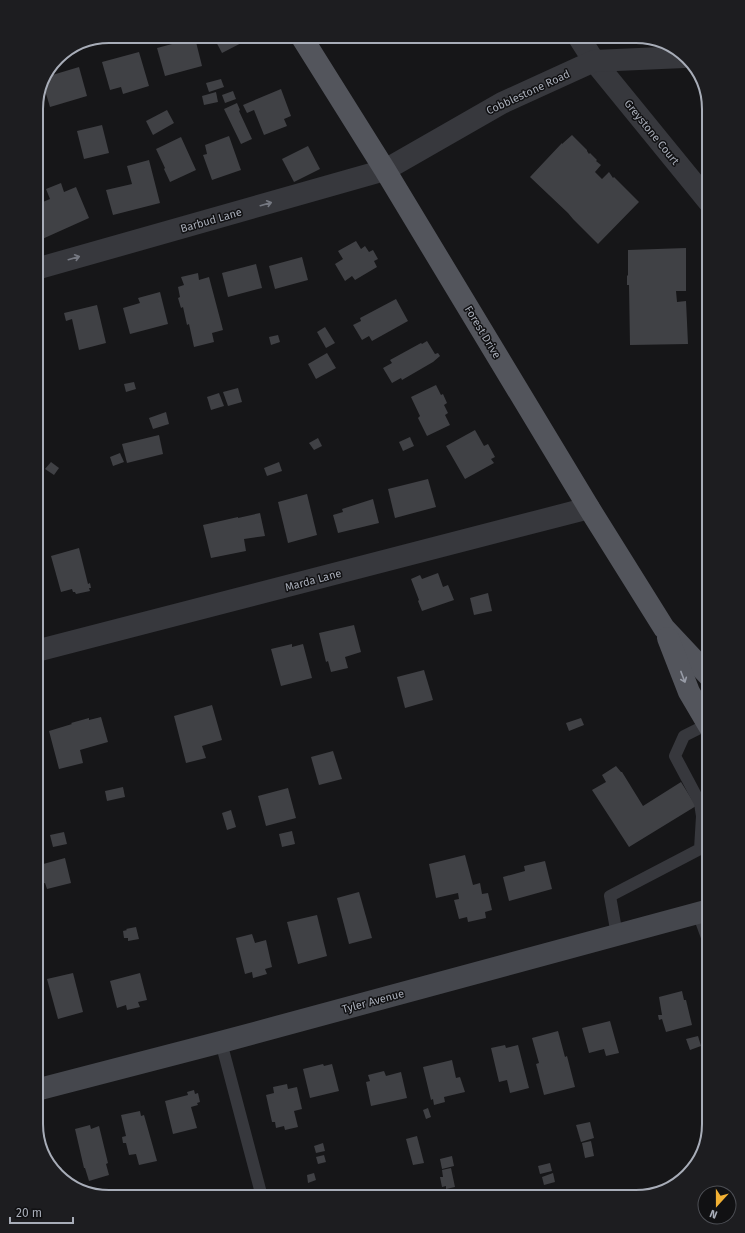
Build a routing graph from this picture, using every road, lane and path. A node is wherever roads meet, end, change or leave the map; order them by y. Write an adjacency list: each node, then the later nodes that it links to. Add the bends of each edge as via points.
1 (304, 43): 5 (main road, Forest Drive)
2 (582, 43): 4 (street, Greystone Court)
3 (678, 57): 4 (street, Cobblestone Road)
4 (594, 61): 5 (street, Cobblestone Road, via 502,103); 6 (street, Greystone Court)
5 (385, 170): 7 (street, Barbud Lane, one-way to 5); 8 (main road, Forest Drive)
6 (702, 193)
7 (43, 267)
8 (589, 508): 9 (main road, Forest Drive); 10 (street, Marda Lane)
9 (664, 628): 11 (main road, Forest Drive); 12 (main road, Forest Drive, one-way to 12, via 689,692)
10 (43, 649)
11 (702, 669)
12 (702, 715)
13 (702, 728): 15 (lane, via 684,736 675,756 700,803)
14 (702, 816): 17 (lane, via 700,849 610,896)
15 (702, 816)
16 (702, 911): 17 (street, Tyler Avenue)
17 (617, 935): 18 (street, Tyler Avenue)
18 (221, 1042): 19 (street, Tyler Avenue); 20 (lane)
19 (43, 1088)
20 (260, 1190)

